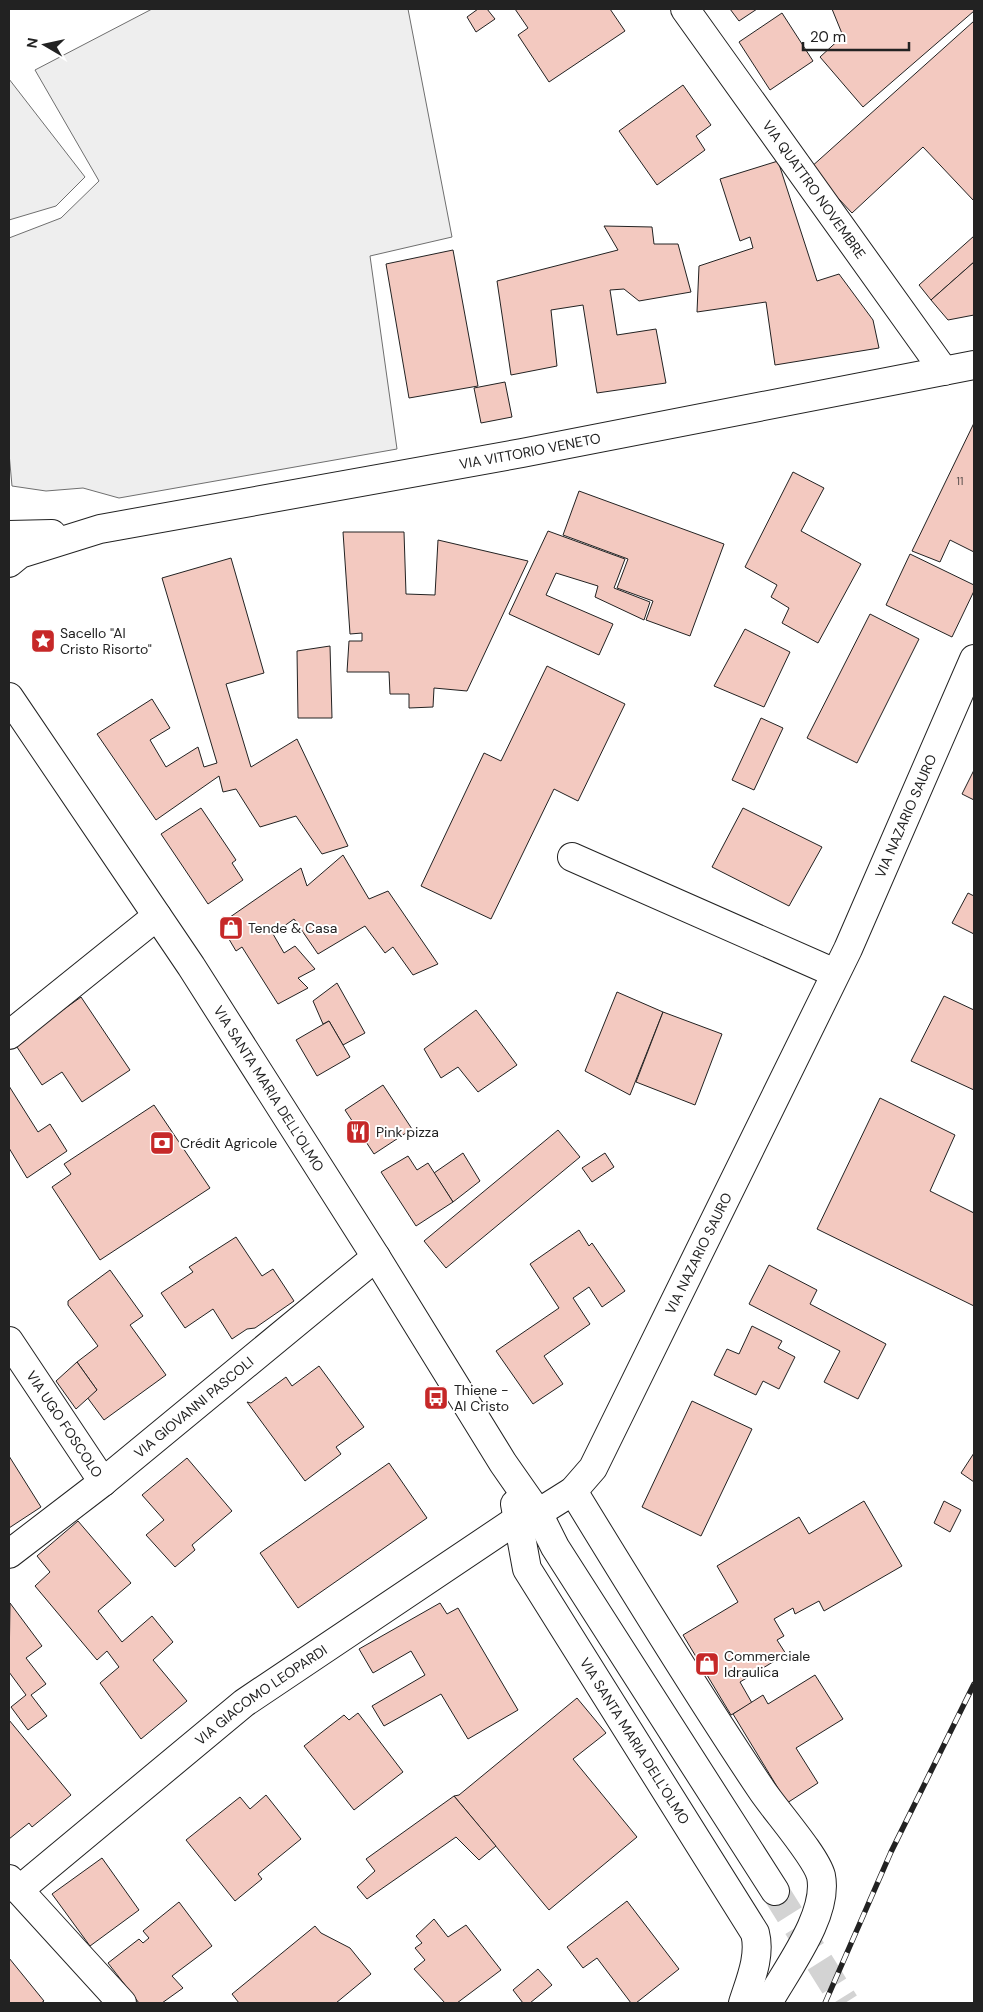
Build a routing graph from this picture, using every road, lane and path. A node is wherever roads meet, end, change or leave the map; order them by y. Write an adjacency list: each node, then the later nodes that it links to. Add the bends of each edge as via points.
1 (685, 9): 3 (street, VIA QUATTRO NOVEMBRE)
2 (974, 365): 3 (street, VIA VITTORIO VENETO)
3 (944, 371): 4 (street, VIA VITTORIO VENETO, via 522,453)
4 (84, 532): 5 (street, VIA VITTORIO VENETO); 6 (street, VIA VITTORIO VENETO, via 20,554)
5 (9, 534)
6 (9, 563)
7 (974, 659): 12 (street, VIA NAZARIO SAURO)
8 (9, 677): 9 (street, VIA SANTA MARIA DELL'OLMO)
9 (14, 704): 11 (street, VIA SANTA MARIA DELL'OLMO)
10 (572, 857): 12 (street)
11 (157, 916): 13 (street); 14 (street, VIA SANTA MARIA DELL'OLMO)
12 (835, 973): 17 (street, VIA NAZARIO SAURO, via 594,1468)
13 (9, 1035)
14 (376, 1257): 16 (street, VIA GIOVANNI PASCOLI); 18 (street, VIA SANTA MARIA DELL'OLMO, via 510,1473)
15 (9, 1341): 16 (street, VIA UGO FOSCOLO)
16 (103, 1482): 19 (street, VIA GIOVANNI PASCOLI)
17 (573, 1491): 18 (street, VIA NAZARIO SAURO); 22 (street, via 762,1790 818,1870 821,1903)
18 (528, 1516): 20 (street, VIA GIACOMO LEOPARDI, via 244,1703); 21 (street, VIA SANTA MARIA DELL'OLMO, via 555,1547); 23 (street, VIA SANTA MARIA DELL'OLMO, via 527,1569)
19 (9, 1554)
20 (14, 1885): 24 (street)
21 (775, 1891)
22 (808, 1932): 23 (street, via 774,1942); 26 (street)
23 (755, 1933): 25 (street, via 758,1944 756,1957)
24 (122, 2003)
25 (743, 2003)
26 (768, 2003)

